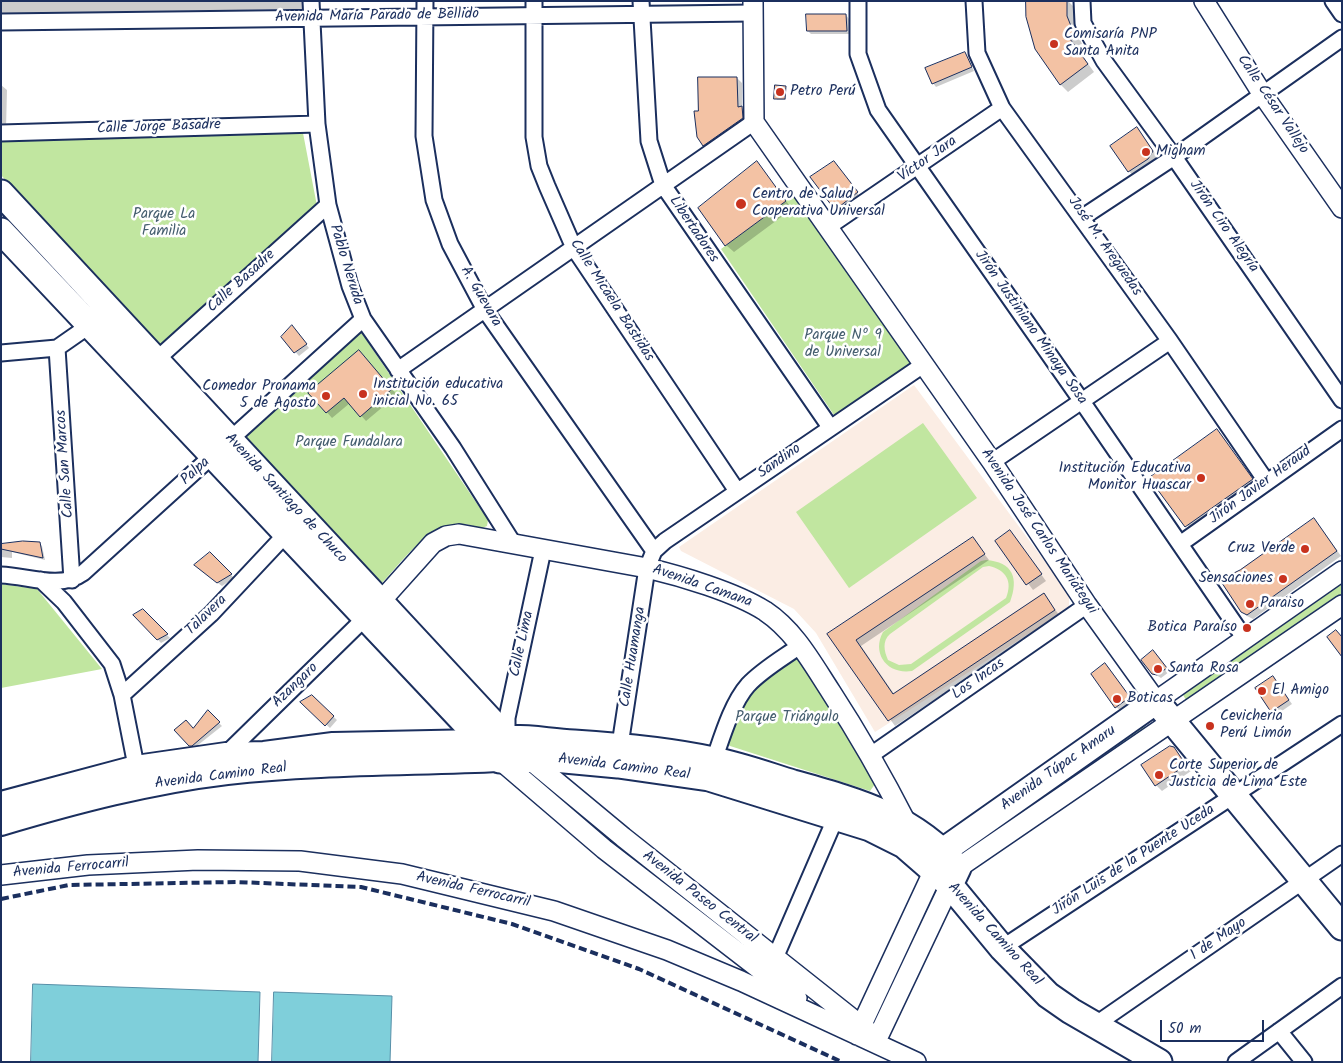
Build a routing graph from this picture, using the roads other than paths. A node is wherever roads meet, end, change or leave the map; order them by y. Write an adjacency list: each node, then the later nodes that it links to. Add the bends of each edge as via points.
1 (311, 1): 13 (street, Pablo Neruda)
2 (425, 1): 12 (street, A. Guevara)
3 (858, 1): 22 (street, Jirón Justiniano Minaya Sosa, via 858,54 878,110)
4 (974, 1): 17 (street, José M. Areguedas, via 977,53)
5 (1082, 1): 21 (street, Jirón Ciro Alegría, via 1082,23 1104,61)
6 (1204, 1): 16 (street, Calle César Vallejo)
7 (1333, 1): 11 (street)
8 (753, 7): 10 (street, Avenida María Parado de Bellido); 18 (street)
9 (534, 8): 10 (street, Avenida María Parado de Bellido); 12 (street, Avenida María Parado de Bellido); 30 (street, Calle Micaela Bastidas, via 534,137 544,179)
10 (642, 8): 23 (street, Libertadores, via 649,141)
11 (1342, 14)
12 (425, 17): 13 (street, Avenida María Parado de Bellido); 31 (street, A. Guevara, via 424,136 434,200 450,244)
13 (310, 18): 14 (street, Avenida María Parado de Bellido); 19 (street, Pablo Neruda)
14 (1, 22)
15 (1342, 38): 16 (street)
16 (1263, 95): 21 (street); 26 (street, Calle César Vallejo)
17 (1002, 108): 22 (street, Víctor Jara); 27 (street, José M. Areguedas)
18 (754, 122): 23 (street); 28 (street, Avenida José Carlos Mariátegui)
19 (317, 124): 20 (street, Calle Jorge Basadre); 25 (street, Pablo Neruda)
20 (1, 133)
21 (1174, 157): 27 (street); 41 (street, Jirón Ciro Alegría)
22 (917, 168): 28 (street, Víctor Jara); 40 (street, Jirón Justiniano Minaya Sosa)
23 (664, 185): 30 (street); 42 (street, Libertadores)
24 (1, 193): 37 (main road, Avenida Santiago de Chuco)
25 (328, 205): 32 (street, Pablo Neruda, via 350,286); 37 (street, Calle Basadre)
26 (1342, 208)
27 (1083, 217): 34 (street, José M. Areguedas)
28 (828, 227): 38 (street, Avenida José Carlos Mariátegui)
29 (1, 231): 33 (main road, Avenida Santiago de Chuco)
30 (574, 248): 31 (street); 47 (street, Calle Micaela Bastidas)
31 (485, 310): 39 (street); 52 (street, A. Guevara)
32 (363, 319): 39 (street, Pablo Neruda); 44 (street, Palpa)
33 (90, 325): 35 (street); 44 (main road, Avenida Santiago de Chuco)
34 (1170, 341): 40 (street); 46 (street, José M. Areguedas)
35 (57, 348): 36 (street); 56 (street, Calle San Marcos)
36 (1, 353)
37 (156, 360): 44 (main road, Avenida Santiago de Chuco)
38 (923, 365): 42 (street, Sandino); 45 (street, Avenida José Carlos Mariátegui)
39 (398, 370): 49 (street, Pablo Neruda, via 453,448)
40 (1081, 400): 45 (street); 50 (street, Jirón Justiniano Minaya Sosa)
41 (1342, 400)
42 (830, 427): 47 (street, Sandino)
43 (1342, 429): 46 (street, Jirón Javier Heraud)
44 (223, 448): 48 (main road, Avenida Santiago de Chuco); 56 (street, Palpa); 59 (main road, Avenida Santiago de Chuco)
45 (992, 462): 57 (street, Avenida José Carlos Mariátegui)
46 (1266, 481): 50 (street, Jirón Javier Heraud)
47 (737, 491): 52 (street, Sandino, via 665,541)
48 (287, 533): 59 (main road, Avenida Santiago de Chuco); 62 (street, Talavera, via 211,614)
49 (513, 543): 51 (street, Avenida Camana); 59 (street, Avenida Camana, via 459,534 446,536 434,543)
50 (1180, 544): 60 (street, Jirón Justiniano Minaya Sosa)
51 (543, 550): 52 (street, Avenida Camana); 68 (street, Calle Lima)
52 (650, 560): 61 (street, Avenida Camana, via 763,610 781,623); 67 (street, Calle Huamanga)
53 (1342, 571): 60 (street, Avenida Túpac Amaru)
54 (1, 574): 55 (street)
55 (41, 580): 56 (street, via 60,583); 62 (street, via 64,602 112,664)
56 (72, 580)
57 (1087, 605): 63 (street, Avenida José Carlos Mariátegui); 70 (street, Los Incas)
58 (1342, 605): 64 (street, Avenida Túpac Amaru)
59 (373, 610): 66 (main road, Avenida Santiago de Chuco); 68 (main road, Avenida Santiago de Chuco); 69 (street, Azangaro)
60 (1245, 639): 63 (street, Avenida Túpac Amaru)
61 (801, 645): 70 (street, Avenida Camana); 72 (street, via 747,686 726,724)
62 (122, 695): 73 (street)
63 (1156, 701): 64 (main road, Avenida José Carlos Mariátegui); 80 (main road, Avenida Túpac Amaru)
64 (1171, 720): 74 (main road, Avenida José Carlos Mariátegui); 80 (street, Avenida Túpac Amaru)
65 (1342, 724): 74 (street, Jirón Luis de la Puente Uceda)
66 (480, 741): 68 (main road, Avenida Camino Real); 69 (main road, Avenida Camino Real, via 333,744 264,753)
67 (620, 745): 68 (main road, Avenida Camino Real); 72 (main road, Avenida Camino Real)
68 (503, 749): 71 (main road, Avenida Paseo Central); 73 (main road, Avenida Camino Real, via 226,774); 87 (street, Avenida Paseo Central, via 604,849)
69 (226, 754): 73 (main road, Avenida Camino Real)
70 (871, 755): 78 (street, Avenida Camana)
71 (529, 759): 76 (main road, Avenida Camino Real, via 618,765 709,778); 85 (street, Avenida Paseo Central)
72 (714, 760): 78 (main road, Avenida Camino Real, via 869,806)
73 (139, 777): 75 (main road, Avenida Camino Real); 77 (main road, Avenida Camino Real)
74 (1233, 796): 82 (main road, Avenida José Carlos Mariátegui); 84 (street, Jirón Luis de la Puente Uceda)
75 (1, 803)
76 (836, 817): 78 (main road, Avenida Camino Real, via 870,828); 85 (street)
77 (1, 824)
78 (905, 834): 80 (main road, Avenida Camino Real)
79 (1342, 854): 82 (street, 1 de Mayo)
80 (946, 868): 84 (main road, Avenida Camino Real); 89 (street, Avenida Túpac Amaru); 91 (street, Avenida Túpac Amaru)
81 (1, 875): 87 (street, Avenida Ferrocarril, via 88,865 198,860 300,861 394,873 594,923 741,981)
82 (1303, 882): 83 (main road, Avenida José Carlos Mariátegui); 88 (street, 1 de Mayo)
83 (1342, 927)
84 (1002, 948): 88 (main road, Avenida Camino Real, via 1048,995)
85 (775, 958): 89 (street, Avenida Paseo Central)
86 (1342, 986): 90 (street)
87 (829, 1022): 89 (street, Avenida Ferrocarril)
88 (1095, 1025): 94 (main road, Avenida Camino Real)
89 (859, 1030): 91 (street, Avenida Paseo Central); 92 (street, Avenida Ferrocarril)
90 (1279, 1031): 95 (street); 96 (street)
91 (877, 1038): 92 (street, Avenida Paseo Central)
92 (896, 1053): 93 (street, Avenida Ferrocarril)
93 (916, 1062)
94 (1159, 1062)
95 (1236, 1062)
96 (1304, 1062)

